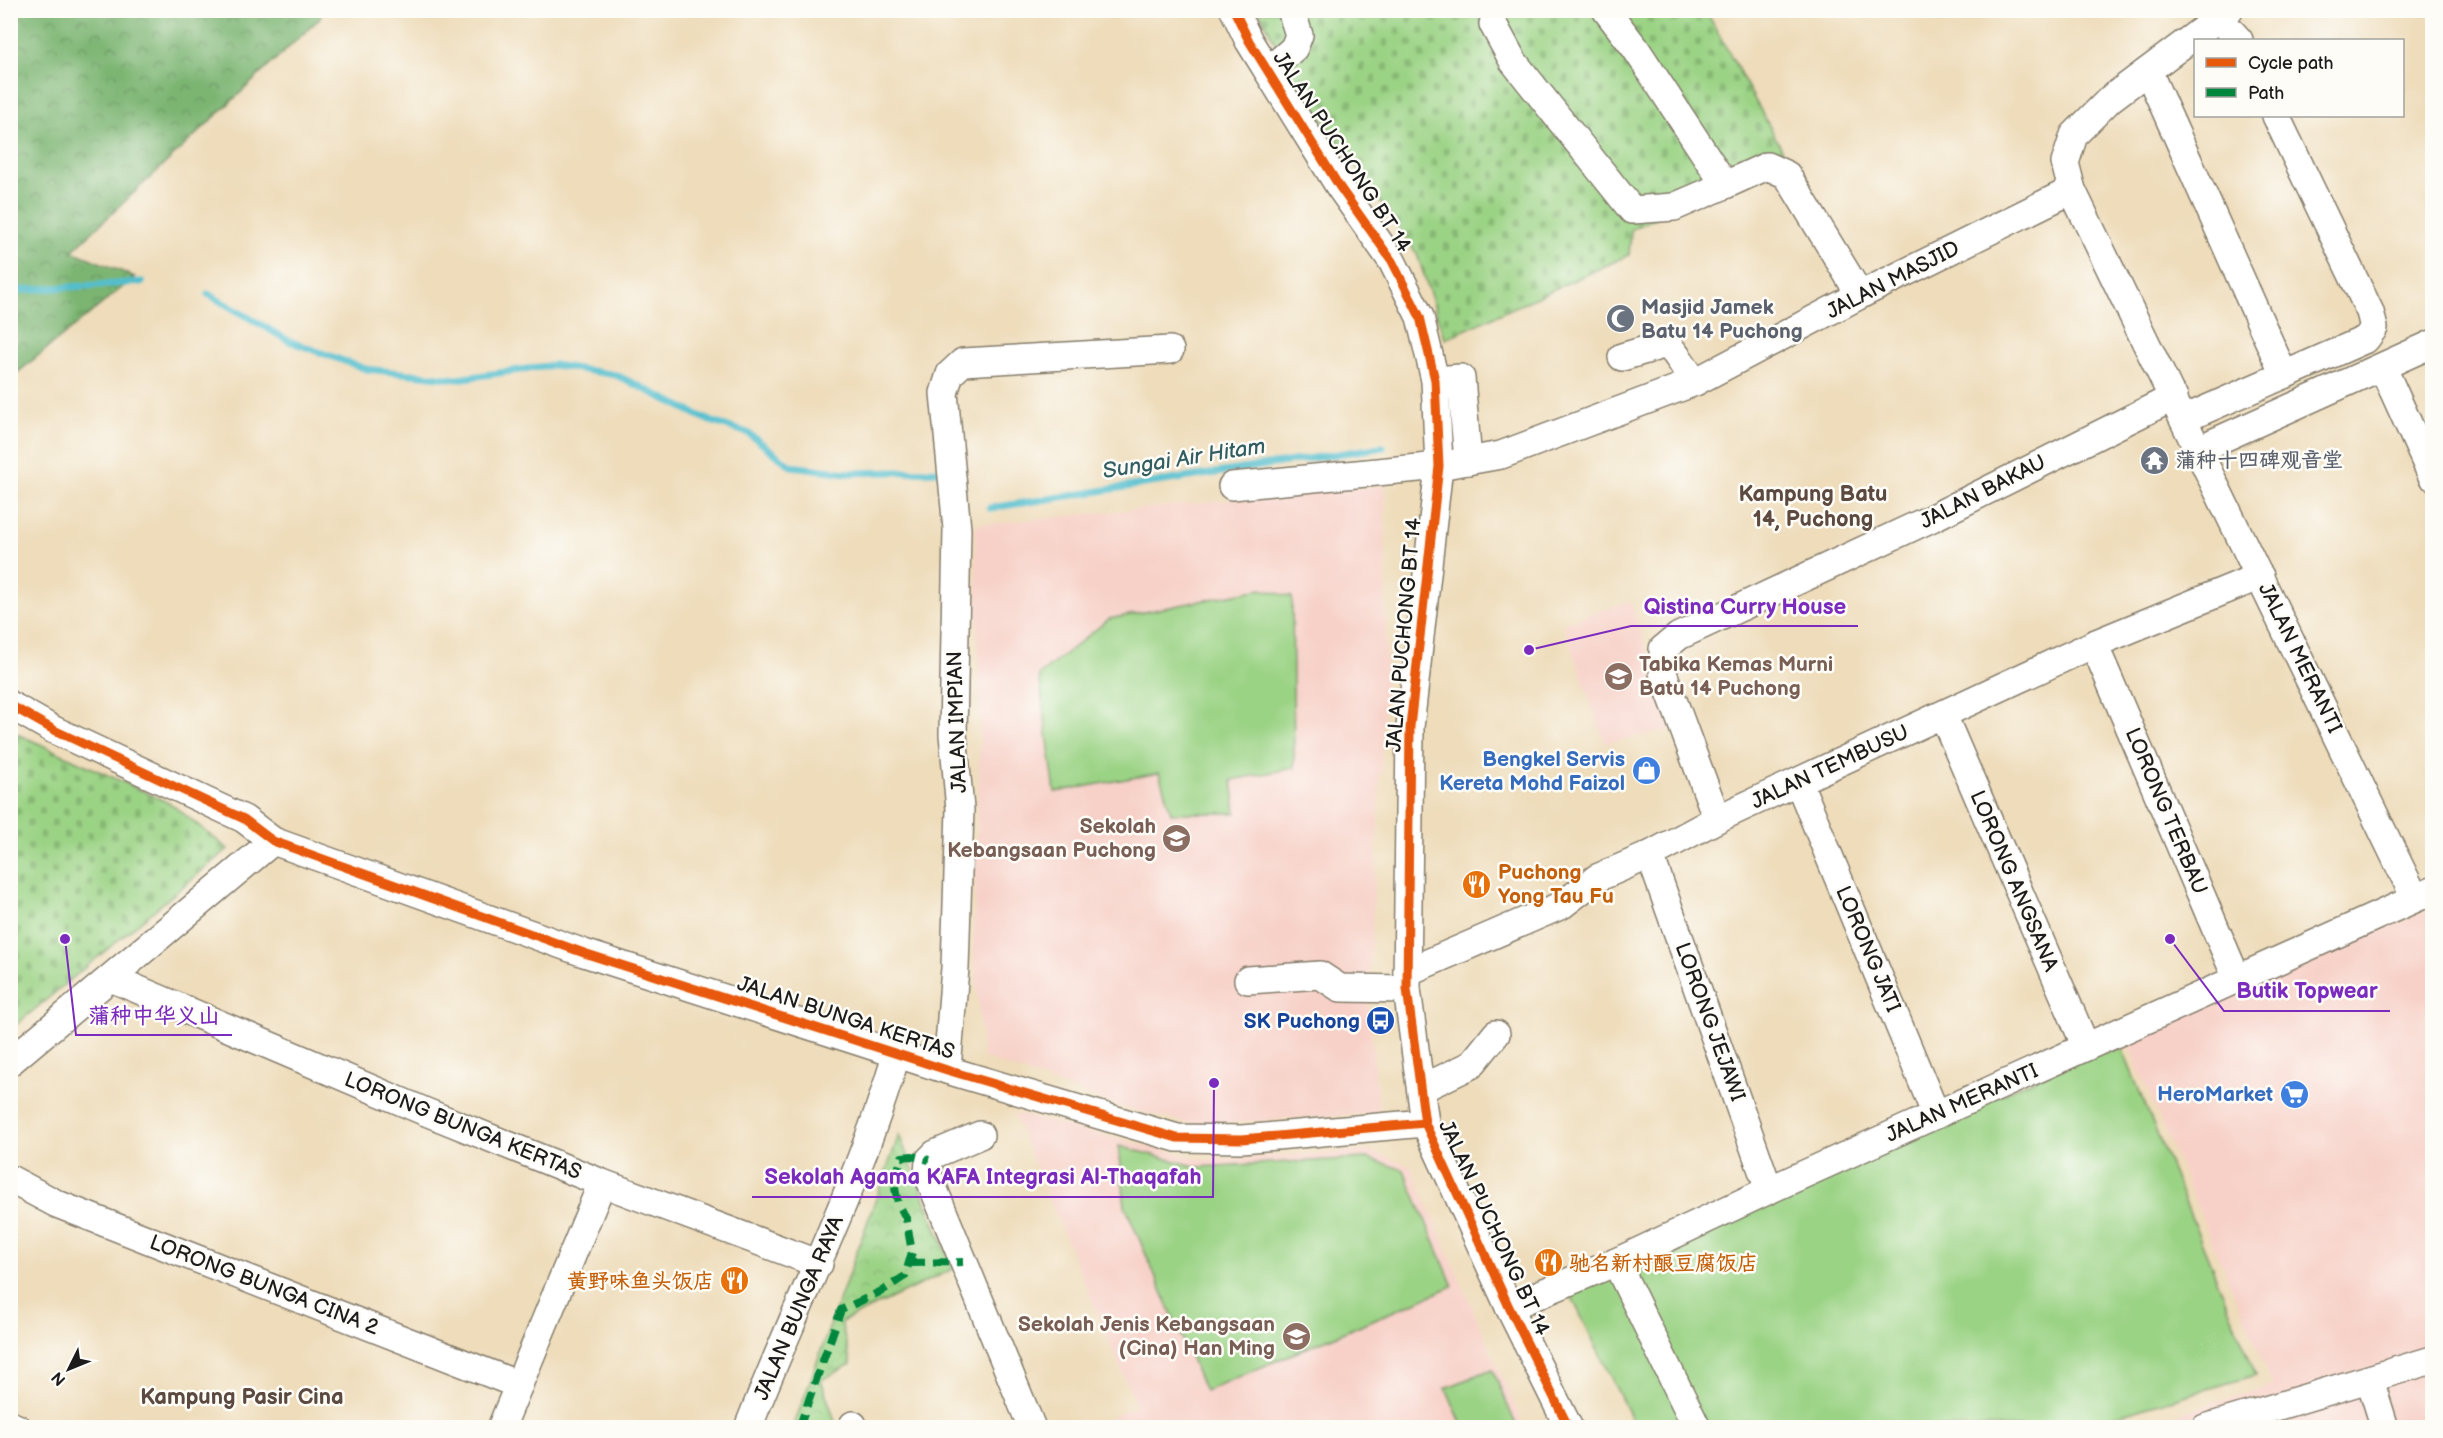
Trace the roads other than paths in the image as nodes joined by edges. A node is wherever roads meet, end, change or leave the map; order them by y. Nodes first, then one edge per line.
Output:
1 (1234, 10) edge
2 (1291, 10) edge
3 (1606, 10) edge
4 (2224, 14) edge
5 (1493, 24) dead end
6 (2238, 39) edge
7 (1268, 70) junction
8 (2148, 71) junction
9 (2276, 117) edge
10 (1725, 185) junction
11 (2072, 190) junction
12 (1860, 295) junction
13 (2433, 344) edge
14 (1170, 350) dead end
15 (1622, 357) dead end
16 (2383, 368) junction
17 (2284, 375) junction
18 (1435, 380) junction
19 (1695, 382) junction
20 (2179, 408) junction
21 (2199, 449) junction
22 (1468, 461) junction
23 (1438, 466) junction
24 (2433, 476) edge
25 (1232, 486) dead end
26 (2260, 576) junction
27 (2094, 644) junction
28 (10, 705) edge
29 (1943, 715) junction
30 (1799, 783) junction
31 (1716, 819) junction
32 (273, 841) junction
33 (1650, 855) junction
34 (2424, 895) edge
35 (111, 978) junction
36 (2237, 979) junction
37 (1248, 980) dead end
38 (1407, 981) junction
39 (1496, 1034) dead end
40 (2086, 1047) junction
41 (897, 1052) junction
42 (10, 1062) edge
43 (947, 1070) junction
44 (1421, 1089) junction
45 (1936, 1115) junction
46 (1425, 1123) junction
47 (980, 1135) dead end
48 (10, 1179) edge
49 (602, 1183) junction
50 (1769, 1190) junction
51 (1616, 1262) junction
52 (819, 1264) junction
53 (1509, 1307) junction
54 (2433, 1360) edge
55 (2370, 1380) junction
56 (519, 1385) junction
57 (10, 1425) edge
58 (17, 1428) edge
59 (501, 1428) edge
60 (748, 1428) edge
61 (1032, 1428) edge
62 (1569, 1428) edge
63 (1697, 1428) edge
64 (2205, 1428) edge
65 (2385, 1428) edge

1 - 7 street, JALAN PUCHONG BT 14
2 - 7 street
3 - 10 street
4 - 6 street
4 - 8 street
5 - 10 street
7 - 18 street, JALAN PUCHONG BT 14
8 - 11 street
8 - 17 street
9 - 17 street
10 - 12 street
11 - 12 street, JALAN MASJID
11 - 20 street, JALAN MERANTI
12 - 19 street, JALAN MASJID
13 - 16 street
14 - 43 street, JALAN IMPIAN
15 - 19 street
16 - 21 street
16 - 24 street
17 - 20 street
18 - 22 street
18 - 23 street, JALAN PUCHONG BT 14
19 - 22 street, JALAN MASJID
20 - 21 street, JALAN MERANTI
20 - 31 street, JALAN BAKAU
21 - 26 street, JALAN MERANTI
22 - 23 street, JALAN MASJID
23 - 25 street, JALAN MASJID
23 - 38 street, JALAN PUCHONG BT 14
26 - 27 street, JALAN TEMBUSU
26 - 34 street, JALAN MERANTI
27 - 29 street, JALAN TEMBUSU
27 - 36 street, LORONG TERBAU
28 - 32 street, JALAN BUNGA KERTAS
29 - 30 street, JALAN TEMBUSU
29 - 40 street, LORONG ANGSANA
30 - 31 street, JALAN TEMBUSU
30 - 45 street, LORONG JATI
31 - 33 street, JALAN TEMBUSU
32 - 35 street
32 - 41 street, JALAN BUNGA KERTAS
33 - 38 street, JALAN TEMBUSU
33 - 50 street, LORONG JEJAWI
34 - 36 street, JALAN MERANTI
35 - 42 street
35 - 49 street, LORONG BUNGA KERTAS
36 - 40 street, JALAN MERANTI
37 - 38 street
38 - 44 street, JALAN PUCHONG BT 14
39 - 44 street
40 - 45 street, JALAN MERANTI
41 - 43 street, JALAN BUNGA KERTAS
41 - 52 street, JALAN BUNGA RAYA
43 - 46 street, JALAN BUNGA KERTAS
44 - 46 street, JALAN PUCHONG BT 14
45 - 50 street, JALAN MERANTI
46 - 53 street, JALAN PUCHONG BT 14
47 - 61 street
48 - 56 street, LORONG BUNGA CINA 2
49 - 52 street, LORONG BUNGA KERTAS
49 - 56 street
50 - 51 street, JALAN MERANTI
51 - 53 street, JALAN MERANTI
51 - 63 street
52 - 60 street, JALAN BUNGA RAYA
53 - 62 street, JALAN PUCHONG BT 14
54 - 55 street
55 - 64 street
55 - 65 street
56 - 59 street
57 - 58 street

